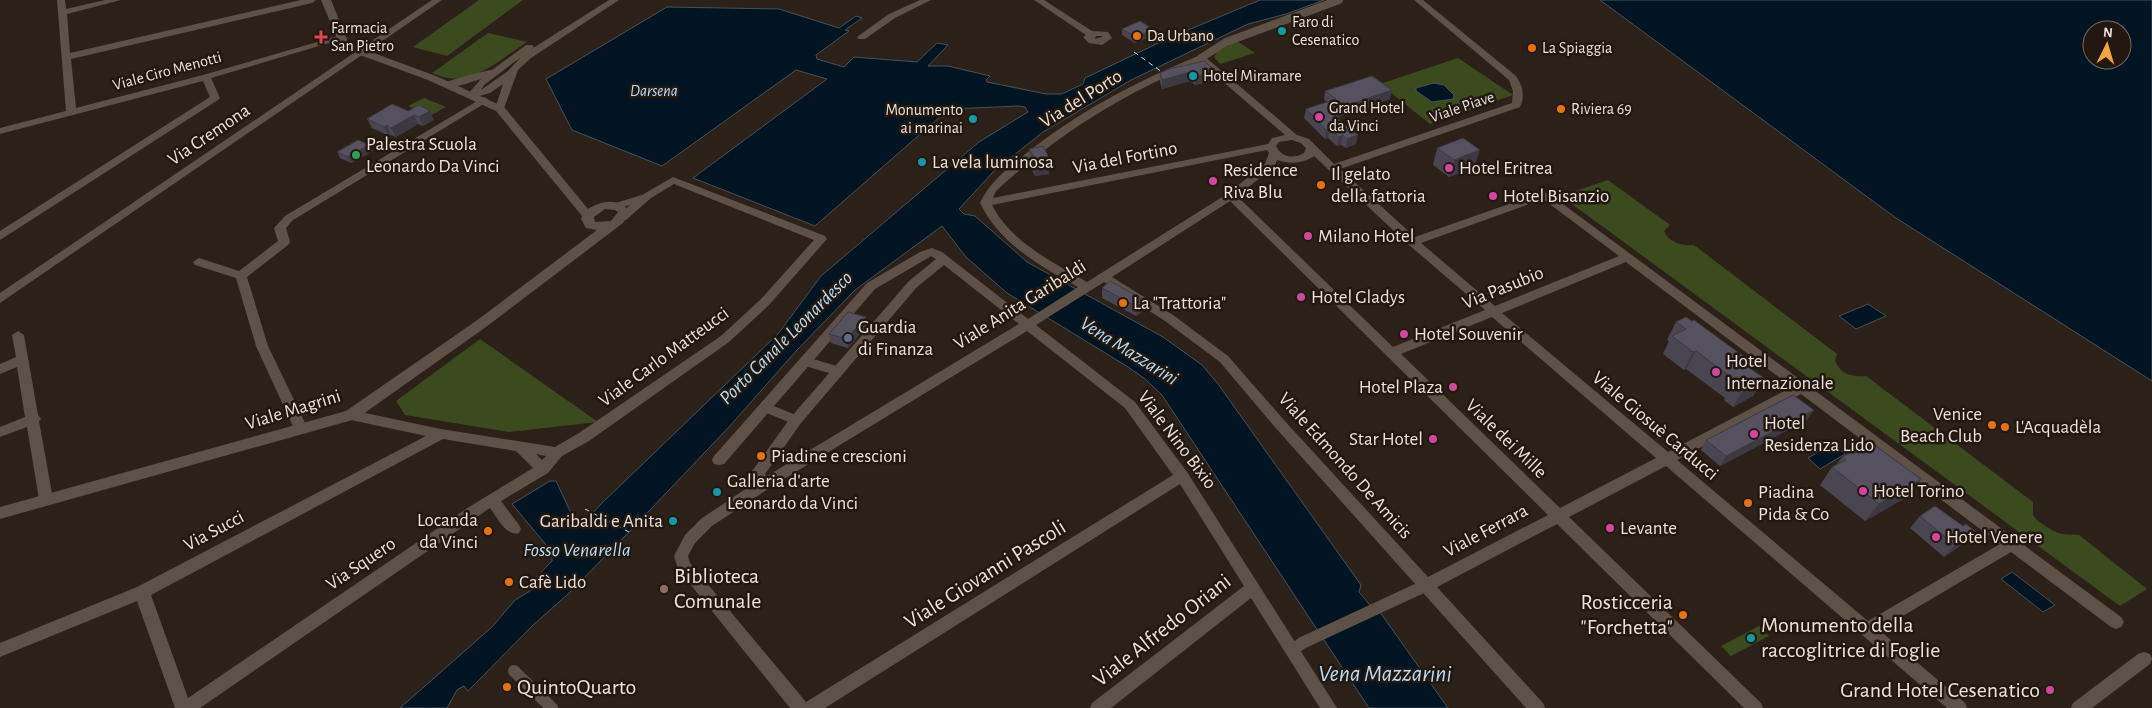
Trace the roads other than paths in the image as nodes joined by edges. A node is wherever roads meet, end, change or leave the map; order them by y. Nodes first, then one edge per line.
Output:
1 (61, 0) edge
2 (117, 0) edge
3 (312, 0) edge
4 (326, 0) edge
5 (438, 0) edge
6 (602, 0) edge
7 (615, 0) edge
8 (927, 0) edge
9 (1038, 0) edge
10 (1339, 0) edge
11 (1418, 0) edge
12 (63, 12) junction
13 (1091, 34) dead end
14 (555, 35) junction
15 (862, 37) dead end
16 (341, 38) junction
17 (360, 53) junction
18 (67, 57) junction
19 (1201, 58) junction
20 (502, 65) junction
21 (514, 70) junction
22 (206, 77) junction
23 (446, 84) junction
24 (472, 95) junction
25 (484, 100) junction
26 (500, 109) junction
27 (71, 112) junction
28 (0, 131) edge
29 (1293, 138) junction
30 (1311, 148) junction
31 (1273, 150) junction
32 (1295, 160) junction
33 (1331, 168) junction
34 (1260, 175) junction
35 (673, 180) joint
36 (647, 196) junction
37 (1231, 196) junction
38 (985, 203) junction
39 (616, 206) junction
40 (591, 216) junction
41 (617, 222) junction
42 (0, 236) edge
43 (1413, 242) junction
44 (583, 246) junction
45 (1628, 257) junction
46 (943, 260) junction
47 (199, 262) dead end
48 (241, 276) junction
49 (1103, 276) junction
50 (1087, 288) junction
51 (0, 299) edge
52 (1494, 312) junction
53 (1026, 324) junction
54 (18, 335) dead end
55 (1391, 353) junction
56 (23, 359) junction
57 (804, 360) junction
58 (0, 368) edge
59 (838, 371) junction
60 (1802, 388) junction
61 (764, 407) junction
62 (351, 415) junction
63 (34, 419) junction
64 (796, 420) junction
65 (301, 429) junction
66 (0, 432) edge
67 (441, 434) junction
68 (521, 448) junction
69 (557, 452) junction
70 (1665, 458) junction
71 (718, 460) dead end
72 (543, 469) junction
73 (1182, 476) junction
74 (766, 483) junction
75 (46, 498) junction
76 (493, 501) junction
77 (0, 513) edge
78 (1558, 515) junction
79 (514, 528) dead end
80 (2012, 544) junction
81 (1427, 584) junction
82 (1253, 588) junction
83 (142, 592) junction
84 (2116, 622) dead end
85 (1867, 629) junction
86 (1297, 647) junction
87 (0, 650) edge
88 (2144, 658) dead end
89 (514, 671) dead end
90 (183, 708) edge
91 (187, 708) edge
92 (552, 708) edge
93 (800, 708) edge
94 (811, 708) edge
95 (1098, 708) edge
96 (1328, 708) edge
97 (1536, 708) edge
98 (1755, 708) edge
99 (1959, 708) edge
100 (2079, 708) edge

1 - 12 street
2 - 12 street
3 - 18 street
4 - 16 street
5 - 17 street, Via Cremona
6 - 14 street
7 - 14 street
8 - 15 street
9 - 13 street
10 - 19 street, Via del Porto
11 - 33 street, Viale Piave
12 - 18 street
14 - 20 street
14 - 21 street
16 - 17 street
16 - 22 street, Viale Ciro Menotti
17 - 23 street
17 - 51 street, Via Cremona
18 - 27 street
19 - 29 street
19 - 38 street, Via del Porto
20 - 23 street
20 - 24 street
21 - 24 street
21 - 26 street
22 - 27 street, Viale Ciro Menotti
22 - 42 street
23 - 24 street
24 - 25 street
25 - 26 street
25 - 48 street
26 - 40 street
27 - 28 street, Viale Ciro Menotti
29 - 30 street, Viale Giosuè Carducci
29 - 31 street, Via del Fortino
30 - 32 street, Viale Anita Garibaldi
30 - 33 street, Viale Giosuè Carducci
31 - 32 street, Viale Giosuè Carducci
31 - 34 street, Viale Anita Garibaldi
31 - 38 street, Via del Fortino
32 - 33 street, Viale Giosuè Carducci
32 - 34 street, Viale Anita Garibaldi
33 - 43 street, Viale Giosuè Carducci
34 - 37 street, Viale Anita Garibaldi
35 - 36 street, Viale Magrini
35 - 69 street, Viale Carlo Matteucci
36 - 39 street, Viale Magrini
36 - 41 street, Viale Magrini
37 - 49 street, Viale Anita Garibaldi
37 - 55 street, Viale dei Mille
38 - 50 street
39 - 40 street
39 - 41 street
40 - 41 street
40 - 44 street
41 - 44 street, Viale Magrini
43 - 45 street
43 - 52 street, Viale Giosuè Carducci
44 - 62 street, Viale Magrini
45 - 52 street, Via Pasubio
45 - 60 street
46 - 53 street, Viale Nino Bixio
46 - 57 street, Viale Nino Bixio
46 - 59 street
47 - 48 street
48 - 65 street
49 - 50 street, Viale Anita Garibaldi
49 - 81 street, Viale Edmondo De Amicis
50 - 53 street, Viale Anita Garibaldi
52 - 55 street, Via Pasubio
52 - 70 street, Viale Giosuè Carducci
53 - 73 street, Viale Nino Bixio
53 - 74 street, Viale Anita Garibaldi
54 - 56 street
55 - 78 street, Viale dei Mille
56 - 58 street
56 - 63 street
57 - 59 street
57 - 61 street
59 - 64 street
60 - 70 street, Viale Ferrara
60 - 80 street
61 - 64 street
61 - 71 street
62 - 65 street, Viale Magrini
62 - 67 street
63 - 66 street
63 - 75 street
64 - 74 street
65 - 75 street, Viale Magrini
67 - 68 street
67 - 83 street, Via Succi
68 - 69 street
68 - 72 street
69 - 72 street, Via Squero
70 - 78 street, Viale Ferrara
70 - 85 street, Viale Giosuè Carducci
72 - 76 street, Via Squero
73 - 82 street, Viale Nino Bixio
73 - 94 street, Viale Giovanni Pascoli
74 - 93 street, Viale Anita Garibaldi
75 - 77 street, Viale Magrini
76 - 79 street
76 - 91 street, Via Squero
78 - 81 street, Viale Ferrara
78 - 98 street, Viale dei Mille
80 - 84 street
80 - 85 street
81 - 86 street, Viale Ferrara
81 - 97 street, Viale Edmondo De Amicis
82 - 86 street, Viale Nino Bixio
82 - 95 street, Viale Alfredo Oriani
83 - 87 street, Via Succi
83 - 90 street
85 - 99 street, Viale Giosuè Carducci
86 - 96 street, Viale Nino Bixio
88 - 100 street
89 - 92 street

